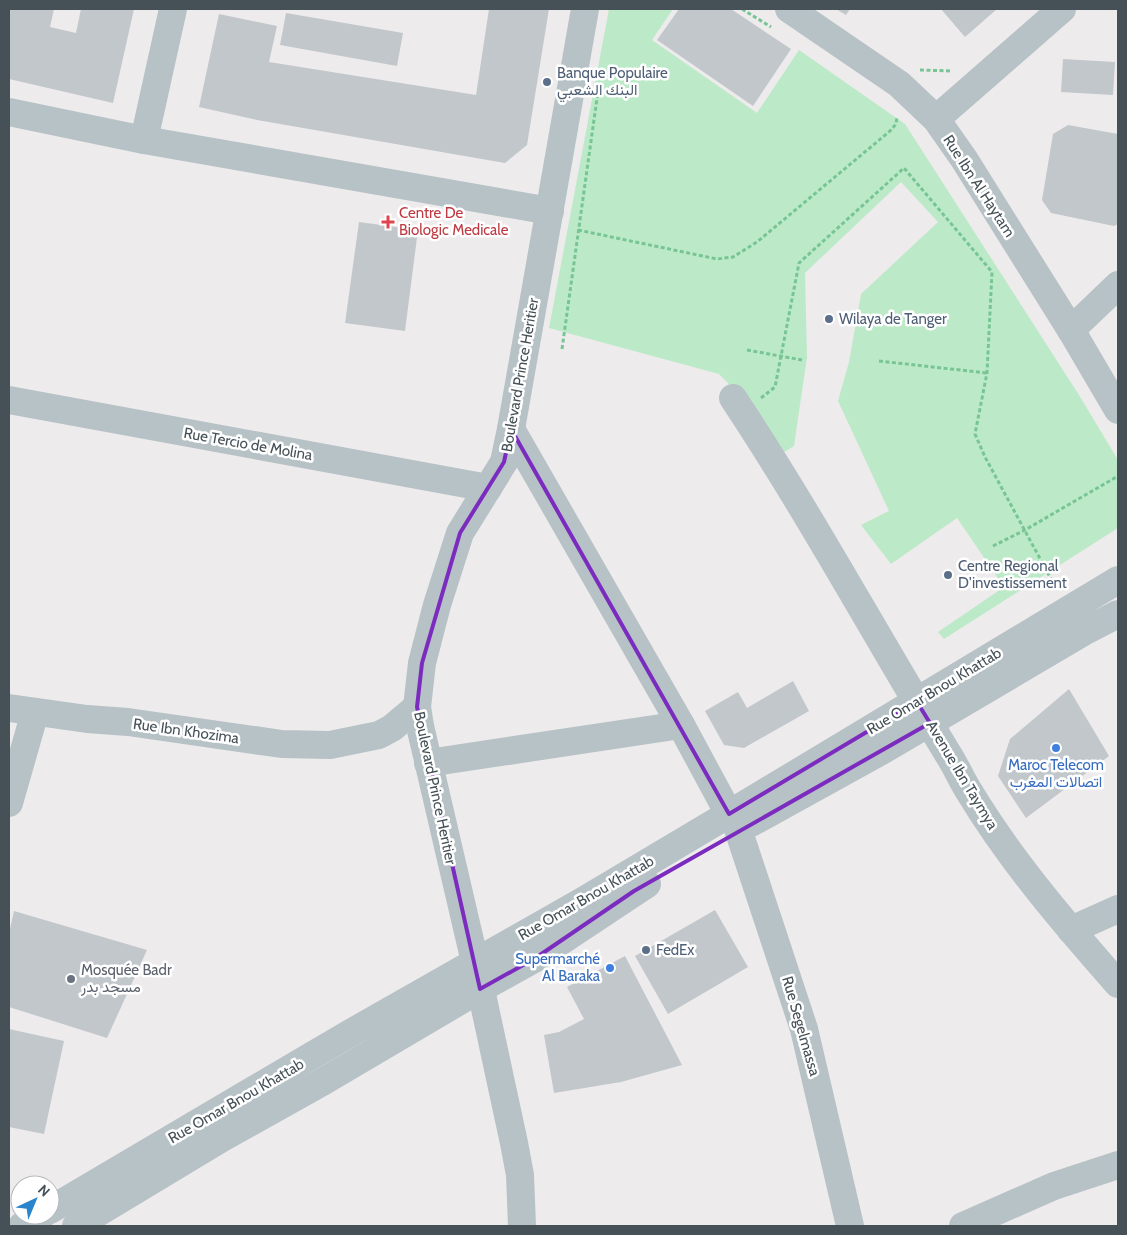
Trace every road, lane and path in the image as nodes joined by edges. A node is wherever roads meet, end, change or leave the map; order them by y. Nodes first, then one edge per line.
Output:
1 (173, 9) edge
2 (585, 9) edge
3 (742, 9) edge
4 (1062, 9) edge
5 (781, 19) edge
6 (919, 70) dead end
7 (958, 70) dead end
8 (599, 86) dead end
9 (894, 108) dead end
10 (9, 112) edge
11 (936, 119) junction
12 (144, 140) junction
13 (550, 211) junction
14 (578, 230) junction
15 (1118, 285) edge
16 (1071, 330) junction
17 (562, 349) dead end
18 (746, 350) dead end
19 (782, 356) junction
20 (802, 360) dead end
21 (879, 361) dead end
22 (986, 373) junction
23 (9, 400) edge
24 (738, 405) joint
25 (1118, 410) edge
26 (511, 429) junction
27 (1118, 476) edge
28 (488, 488) junction
29 (1025, 530) junction
30 (993, 546) dead end
31 (1118, 580) edge
32 (1068, 610) junction
33 (1118, 614) edge
34 (417, 707) junction
35 (9, 708) edge
36 (35, 712) junction
37 (924, 712) junction
38 (680, 725) junction
39 (428, 763) junction
40 (9, 803) edge
41 (734, 822) junction
42 (1118, 909) edge
43 (1071, 930) junction
44 (475, 962) junction
45 (1118, 984) edge
46 (480, 989) junction
47 (1118, 1165) edge
48 (60, 1204) edge
49 (9, 1216) edge
50 (20, 1226) edge
51 (76, 1226) edge
52 (522, 1226) edge
53 (850, 1226) edge
54 (963, 1226) edge

1 - 12 street
2 - 13 street, Boulevard Prince Heritier
3 - 5 path
4 - 11 street
5 - 11 street, Rue Ibn Al Haytam
6 - 7 path
8 - 14 path
9 - 14 path
10 - 12 street
11 - 16 street, Rue Ibn Al Haytam
12 - 13 street
13 - 26 street, Boulevard Prince Heritier
14 - 17 path
15 - 16 street
16 - 25 street, Rue Ibn Al Haytam
18 - 19 path
19 - 20 path
19 - 22 path
19 - 24 path
21 - 22 path
22 - 29 path
23 - 28 street, Rue Tercio de Molina
24 - 37 street, Avenue Ibn Taymya
26 - 28 street, Boulevard Prince Heritier
26 - 38 street, Rue Segelmassa
27 - 29 path
28 - 34 street, Boulevard Prince Heritier
29 - 30 path
29 - 32 path
31 - 32 street, Rue Omar Bnou Khattab
32 - 37 street, Rue Omar Bnou Khattab
33 - 37 street, Rue Omar Bnou Khattab
34 - 36 street, Rue Ibn Khozima
34 - 39 street, Boulevard Prince Heritier
35 - 36 street, Rue Ibn Khozima
36 - 40 street
37 - 41 street, Rue Omar Bnou Khattab
37 - 43 street, Avenue Ibn Taymya
38 - 39 street
38 - 41 street, Rue Segelmassa
39 - 44 street, Boulevard Prince Heritier
41 - 44 street, Rue Omar Bnou Khattab
41 - 46 street, Rue Omar Bnou Khattab
41 - 53 street, Rue Segelmassa
42 - 43 street
43 - 45 street, Avenue Ibn Taymya
44 - 46 street, Boulevard Prince Heritier
44 - 48 street, Rue Omar Bnou Khattab
46 - 51 street, Rue Omar Bnou Khattab
46 - 52 street, Boulevard Prince Heritier
47 - 54 street
49 - 50 street

